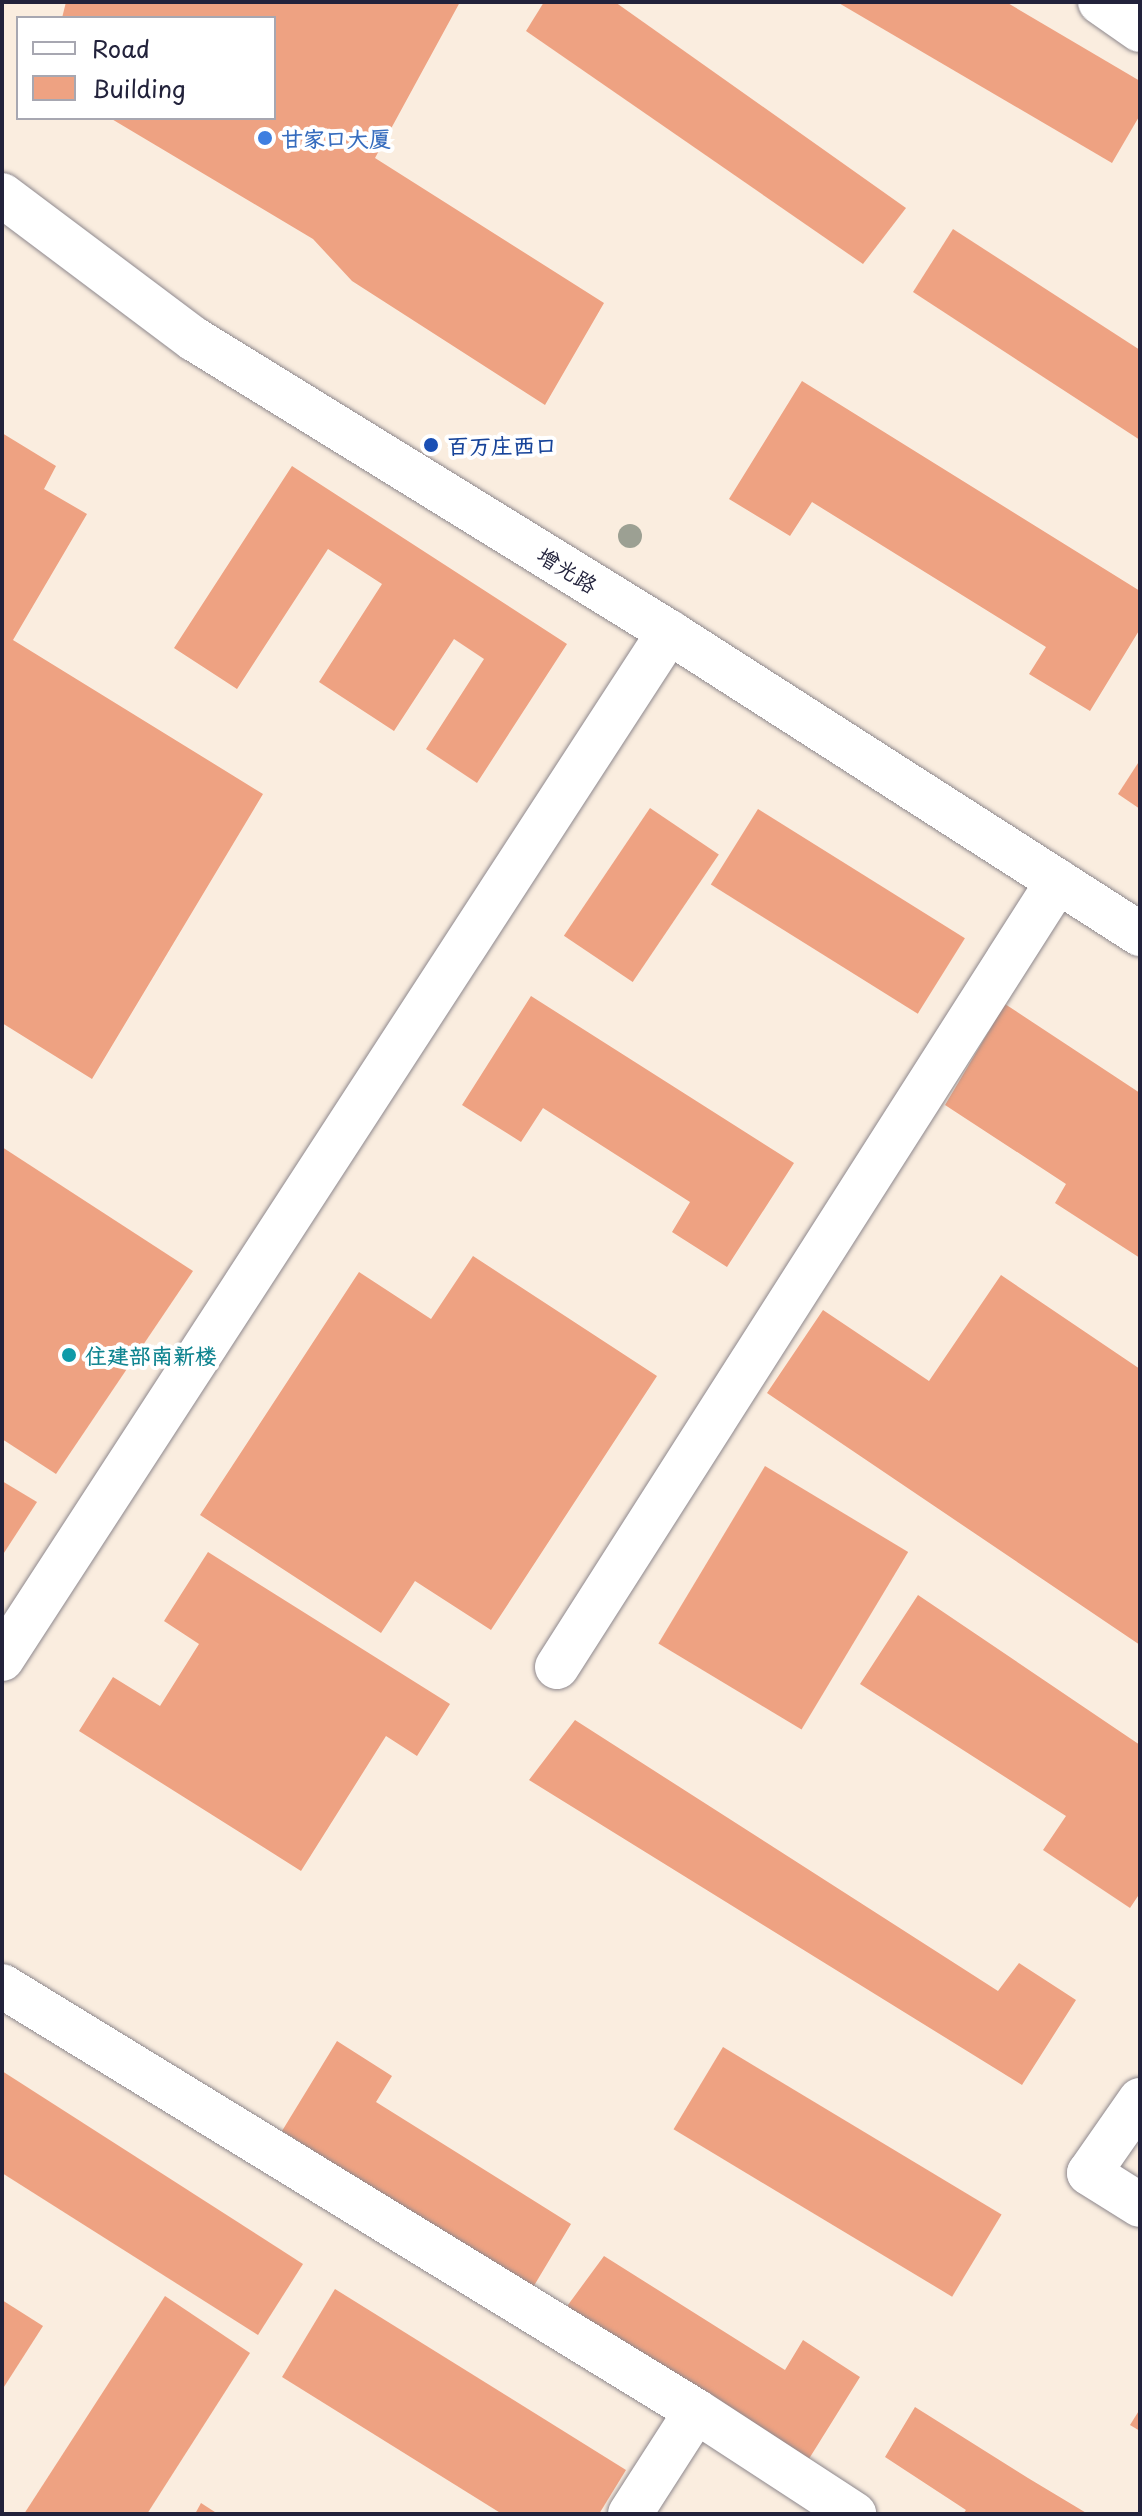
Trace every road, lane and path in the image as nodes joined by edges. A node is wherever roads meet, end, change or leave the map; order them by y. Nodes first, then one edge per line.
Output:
1 (1100, 2) edge
2 (1140, 30) edge
3 (2, 195) edge
4 (669, 632) junction
5 (1058, 881) junction
6 (1140, 934) edge
7 (2, 1659) edge
8 (557, 1667) dead end
9 (2, 1986) edge
10 (1140, 2100) edge
11 (1140, 2205) edge
12 (696, 2411) junction
13 (630, 2514) edge
14 (854, 2514) edge

1 - 2 street
3 - 4 street, 增光路
4 - 5 street, 增光路
4 - 7 street
5 - 6 street, 增光路
5 - 8 street
9 - 12 street
10 - 11 street
12 - 13 street
12 - 14 street

